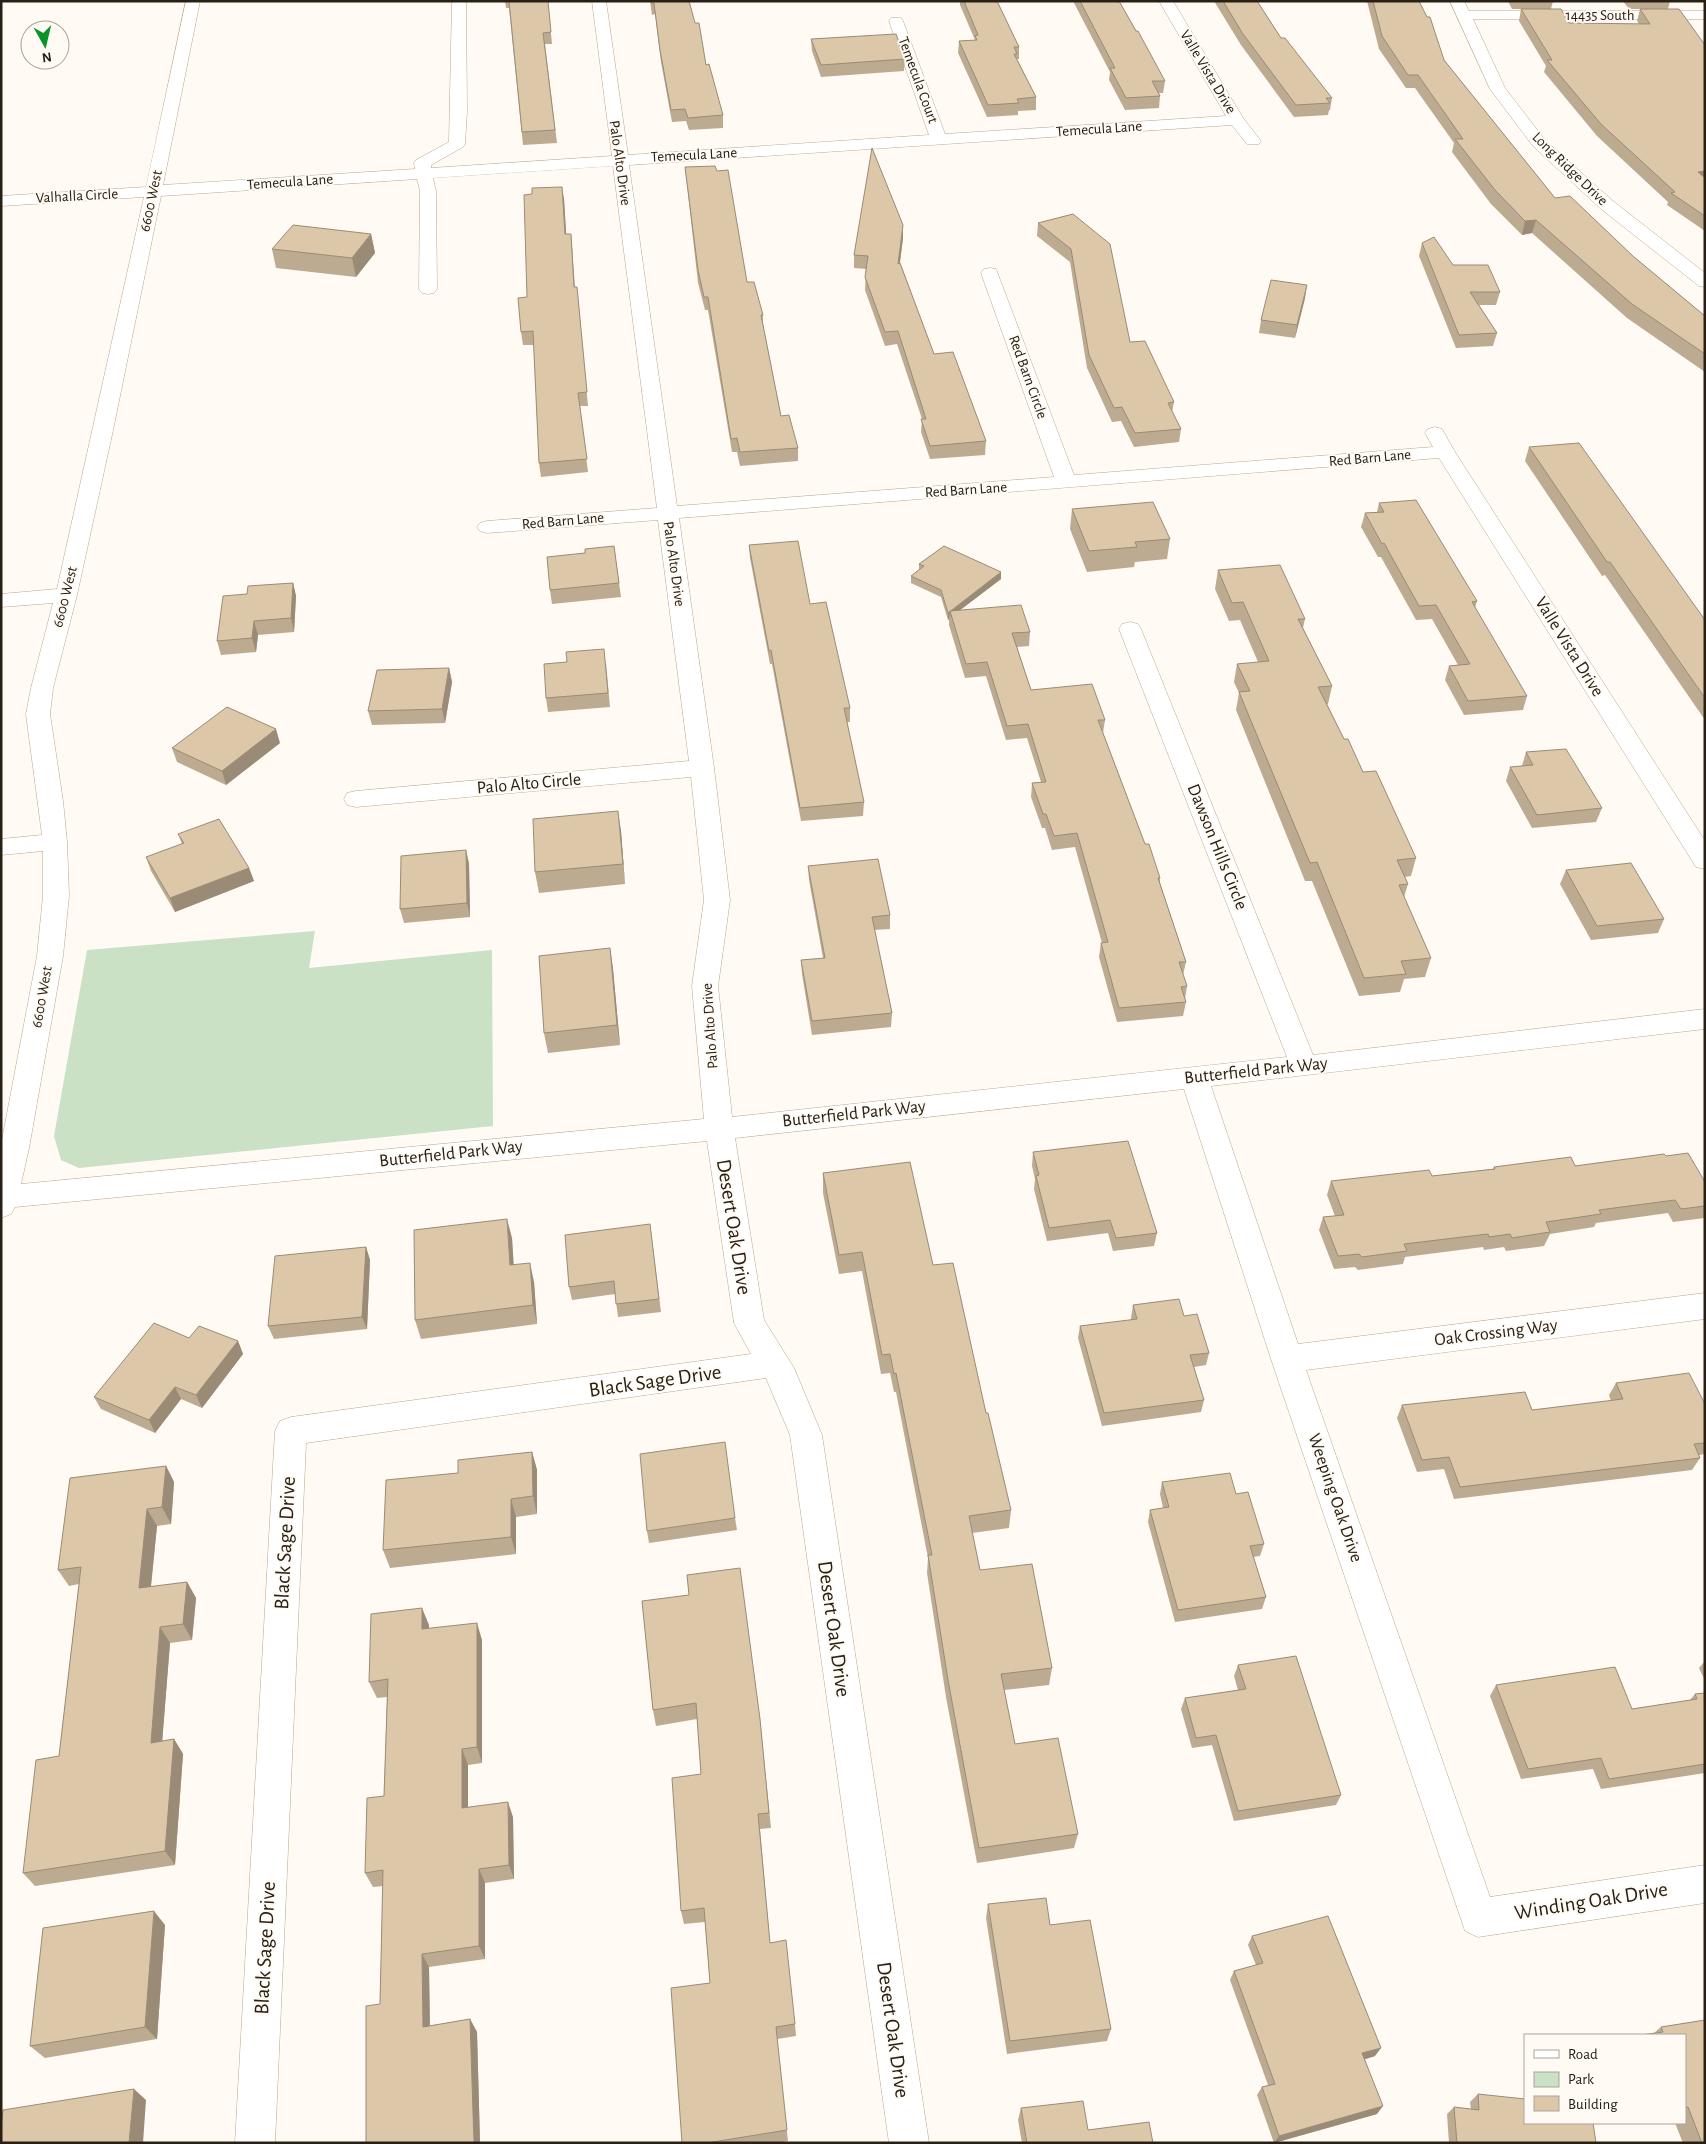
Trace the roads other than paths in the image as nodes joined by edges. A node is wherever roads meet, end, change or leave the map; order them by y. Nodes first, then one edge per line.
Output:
1 (193, 1) edge
2 (459, 1) edge
3 (599, 1) edge
4 (1166, 1) edge
5 (1702, 1) edge
6 (1705, 5) edge
7 (1461, 8) edge
8 (1705, 15) edge
9 (896, 21) dead end
10 (1236, 120) junction
11 (939, 140) junction
12 (1253, 141) dead end
13 (620, 160) junction
14 (424, 173) junction
15 (153, 192) junction
16 (1, 201) edge
17 (990, 273) dead end
18 (1705, 282) edge
19 (428, 289) dead end
20 (1435, 432) dead end
21 (1446, 452) junction
22 (1066, 482) junction
23 (667, 513) junction
24 (487, 527) dead end
25 (66, 595) junction
26 (1, 601) edge
27 (1130, 629) dead end
28 (702, 768) junction
29 (356, 799) dead end
30 (55, 842) junction
31 (1, 847) edge
32 (1705, 861) edge
33 (1705, 1019) edge
34 (1304, 1066) junction
35 (1194, 1078) junction
36 (719, 1128) junction
37 (2, 1200) edge
38 (1705, 1306) edge
39 (1287, 1359) junction
40 (775, 1364) junction
41 (1705, 1884) edge
42 (1478, 1918) joint
43 (255, 2143) edge
44 (909, 2143) edge

1 - 15 street, 6600 West
2 - 14 street
3 - 13 street, Palo Alto Drive
4 - 10 street, Valle Vista Drive
5 - 6 street
7 - 8 street, 14435 South
7 - 18 street, Long Ridge Drive
9 - 11 street, Temecula Court
10 - 11 street, Temecula Lane
10 - 12 street, Valle Vista Drive
11 - 13 street, Temecula Lane
13 - 14 street, Temecula Lane
13 - 23 street, Palo Alto Drive
14 - 15 street, Temecula Lane
14 - 19 street
15 - 16 street, Valhalla Circle
15 - 25 street, 6600 West
17 - 22 street, Red Barn Circle
20 - 21 street, Valle Vista Drive
21 - 22 street, Red Barn Lane
21 - 32 street, Valle Vista Drive
22 - 23 street, Red Barn Lane
23 - 24 street, Red Barn Lane
23 - 28 street, Palo Alto Drive
25 - 26 street
25 - 30 street, 6600 West
27 - 34 street, Dawson Hills Circle
28 - 29 street, Palo Alto Circle
28 - 36 street, Palo Alto Drive
30 - 31 street
30 - 37 street, 6600 West
33 - 34 street, Butterfield Park Way
34 - 35 street, Butterfield Park Way
35 - 36 street, Butterfield Park Way
35 - 39 street, Weeping Oak Drive
36 - 37 street, Butterfield Park Way
36 - 40 street, Desert Oak Drive
38 - 39 street, Oak Crossing Way
39 - 42 street, Weeping Oak Drive
40 - 43 street, Black Sage Drive
40 - 44 street, Desert Oak Drive
41 - 42 street, Winding Oak Drive

